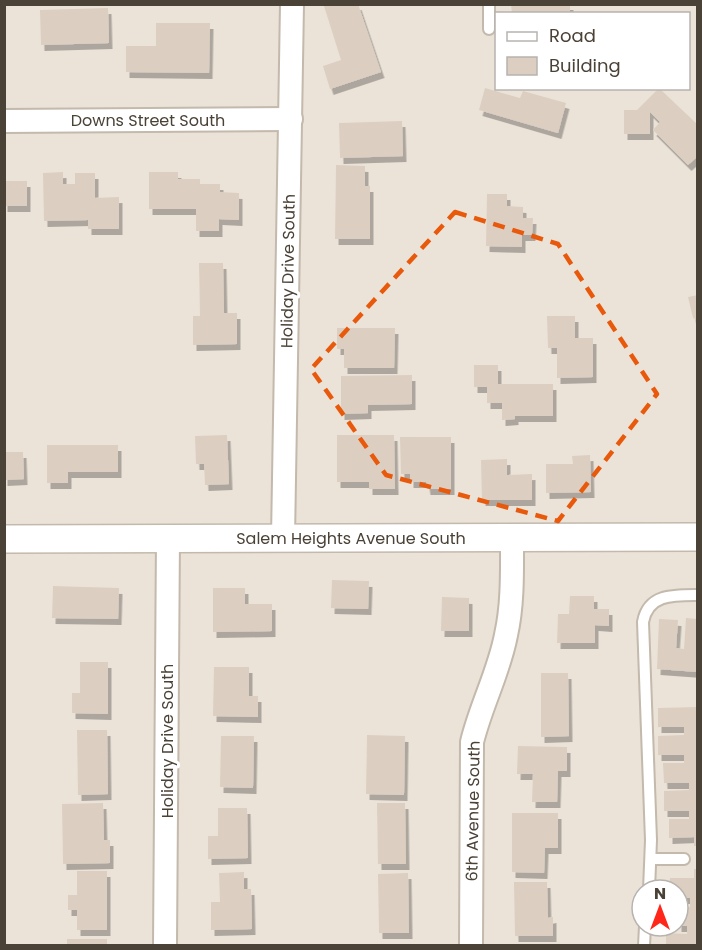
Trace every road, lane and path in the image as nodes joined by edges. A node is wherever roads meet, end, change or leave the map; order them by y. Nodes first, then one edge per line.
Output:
1 (292, 4) edge
2 (489, 4) edge
3 (489, 29) dead end
4 (291, 119) junction
5 (4, 120) edge
6 (168, 537) junction
7 (698, 537) edge
8 (283, 538) junction
9 (512, 538) junction
10 (4, 539) edge
11 (698, 595) edge
12 (684, 858) dead end
13 (651, 859) junction
14 (650, 878) edge
15 (165, 945) edge
16 (471, 945) edge

1 - 4 street, Holiday Drive South
2 - 3 lane
4 - 5 street, Downs Street South
4 - 8 street, Holiday Drive South
6 - 8 street, Salem Heights Avenue South
6 - 10 street, Salem Heights Avenue South
6 - 15 street, Holiday Drive South
7 - 9 street, Salem Heights Avenue South
8 - 9 street, Salem Heights Avenue South
9 - 16 street, 6th Avenue South
11 - 13 lane
12 - 13 lane
13 - 14 lane

